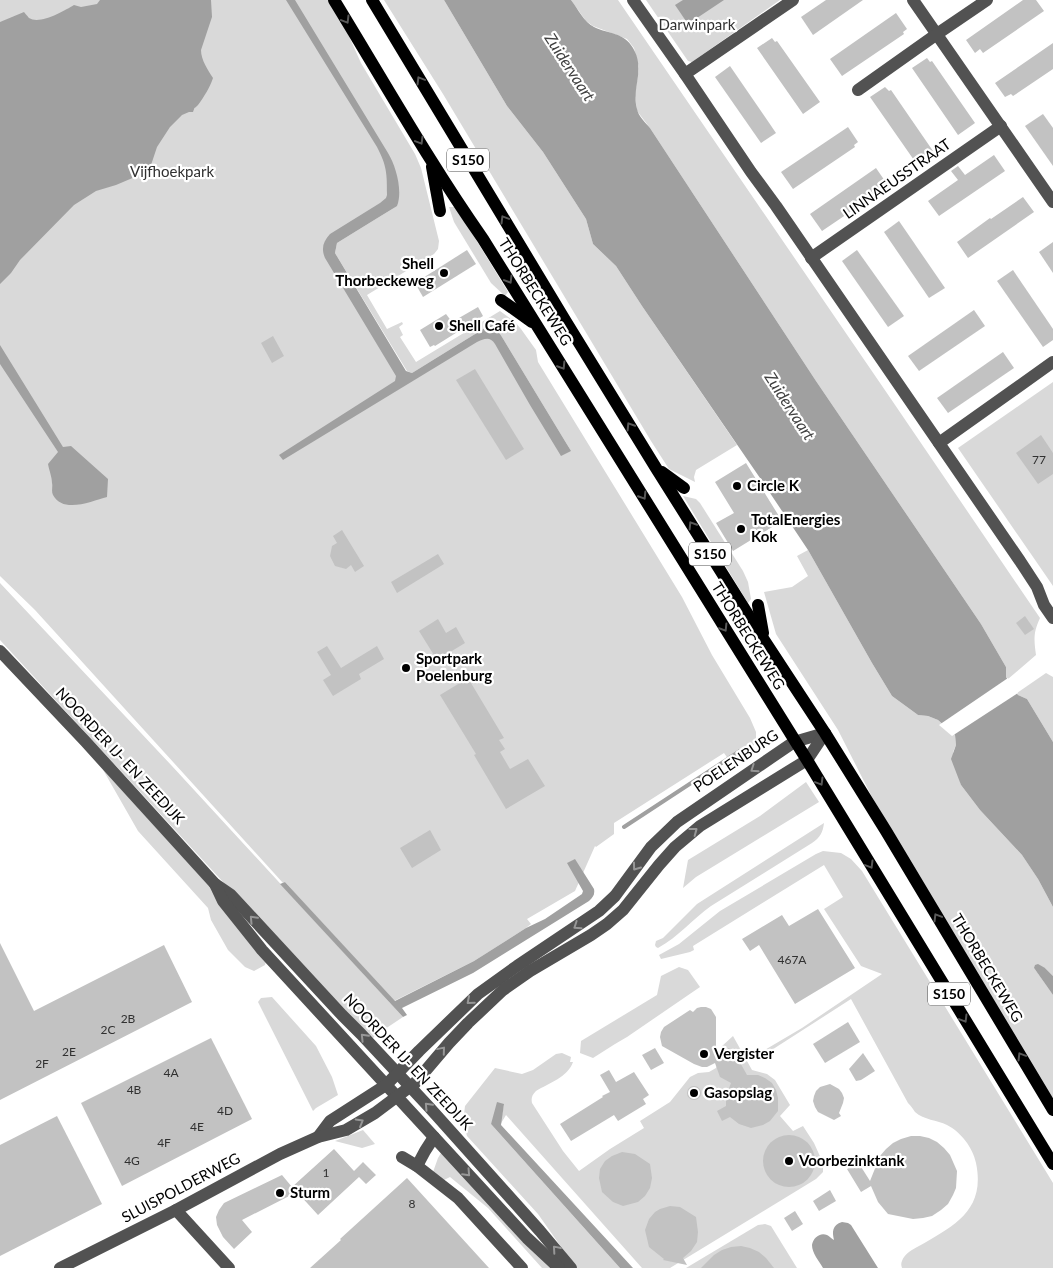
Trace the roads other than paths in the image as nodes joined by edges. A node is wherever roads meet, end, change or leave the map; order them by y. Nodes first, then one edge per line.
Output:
1 (334, 0) edge
2 (372, 0) edge
3 (634, 0) edge
4 (793, 0) edge
5 (913, 0) edge
6 (987, 0) edge
7 (937, 34) junction
8 (685, 74) junction
9 (858, 90) dead end
10 (1001, 126) junction
11 (431, 159) junction
12 (1053, 202) edge
13 (440, 211) dead end
14 (811, 258) junction
15 (501, 300) dead end
16 (536, 324) junction
17 (1053, 362) edge
18 (940, 443) junction
19 (656, 468) junction
20 (684, 488) dead end
21 (1037, 587) junction
22 (1053, 601) edge
23 (758, 605) dead end
24 (1053, 618) edge
25 (764, 640) junction
26 (0, 651) edge
27 (825, 733) junction
28 (794, 742) junction
29 (807, 760) junction
30 (216, 884) junction
31 (398, 1073) junction
32 (386, 1085) junction
33 (410, 1086) junction
34 (398, 1097) junction
35 (1053, 1110) edge
36 (318, 1137) junction
37 (434, 1137) junction
38 (402, 1157) dead end
39 (1053, 1164) edge
40 (417, 1166) junction
41 (176, 1210) junction
42 (60, 1268) edge
43 (229, 1268) edge
44 (522, 1268) edge
45 (559, 1268) edge
46 (571, 1268) edge

1 -> 11 main road, THORBECKEWEG / S150
19 -> 2 main road, THORBECKEWEG / S150
3 - 8 street
4 - 8 street
5 - 7 street
6 - 7 street
7 - 9 street
7 - 10 street
8 - 14 street
10 - 12 street
10 - 14 street, LINNAEUSSTRAAT
11 - 13 main road
11 -> 16 main road, THORBECKEWEG / S150
14 - 18 street
15 - 16 main road
16 -> 28 main road, THORBECKEWEG / S150
17 - 18 street
18 - 21 street
19 - 20 main road
25 -> 19 main road, THORBECKEWEG / S150
21 - 22 street
21 - 24 street
23 - 25 main road
25 - 27 main road, THORBECKEWEG / S150
26 - 30 street, NOORDER IJ- EN ZEEDIJK
27 - 28 street, POELENBURG
27 - 29 street
35 -> 27 main road, THORBECKEWEG / S150
28 - 29 main road, THORBECKEWEG / S150
28 -> 31 street, POELENBURG
33 -> 29 street
29 -> 39 main road, THORBECKEWEG / S150
31 -> 30 street, NOORDER IJ- EN ZEEDIJK
30 - 32 street, NOORDER IJ- EN ZEEDIJK
31 - 32 street, POELENBURG
31 - 33 street, NOORDER IJ- EN ZEEDIJK
32 - 34 street, NOORDER IJ- EN ZEEDIJK
32 - 36 street, SLUISPOLDERWEG
33 - 34 street, SLUISPOLDERWEG
46 -> 33 street, NOORDER IJ- EN ZEEDIJK
36 -> 34 street, SLUISPOLDERWEG
34 - 37 street, NOORDER IJ- EN ZEEDIJK
36 - 41 street, SLUISPOLDERWEG
37 - 40 street
37 -> 45 street, NOORDER IJ- EN ZEEDIJK
38 - 40 street
40 - 44 street
41 - 42 street, SLUISPOLDERWEG
41 - 43 street

